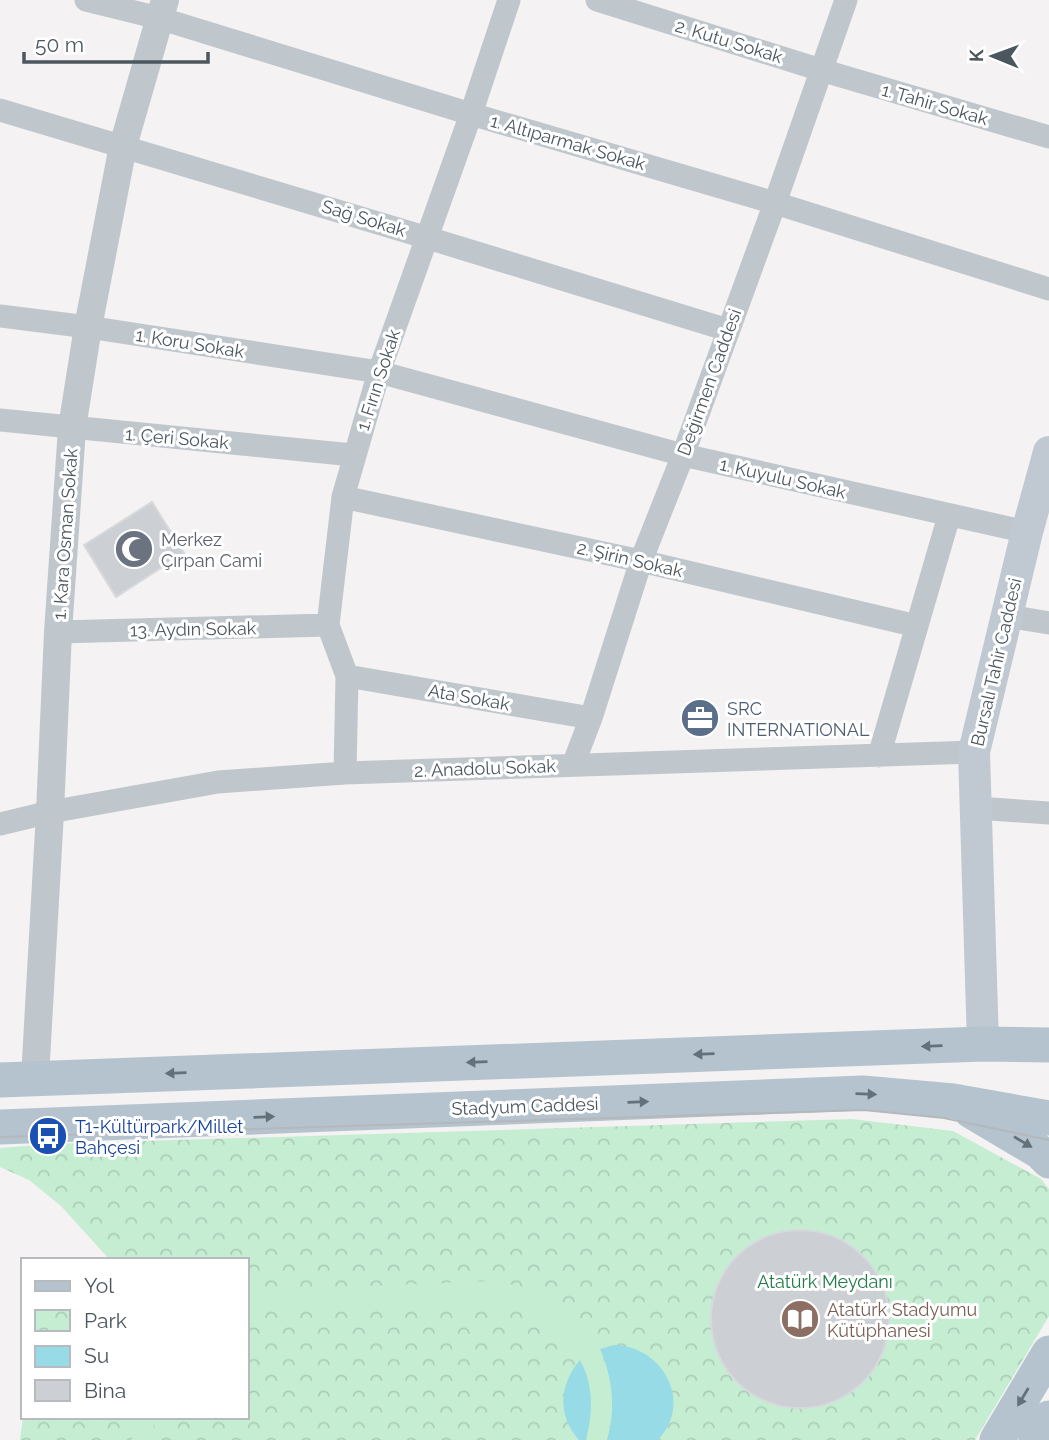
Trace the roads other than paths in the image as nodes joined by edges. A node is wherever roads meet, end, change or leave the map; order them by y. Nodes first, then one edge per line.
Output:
1 (86, 0) edge
2 (509, 0) edge
3 (597, 0) edge
4 (846, 0) edge
5 (162, 9) edge
6 (821, 70) junction
7 (0, 110) edge
8 (471, 114) junction
9 (1049, 137) edge
10 (123, 146) junction
11 (775, 203) junction
12 (428, 237) junction
13 (1049, 289) edge
14 (0, 316) edge
15 (88, 327) junction
16 (728, 330) junction
17 (379, 372) junction
18 (0, 420) edge
19 (72, 428) junction
20 (1049, 452) edge
21 (354, 455) junction
22 (683, 455) junction
23 (342, 497) junction
24 (948, 516) junction
25 (1027, 532) junction
26 (641, 561) junction
27 (1007, 616) junction
28 (1049, 623) edge
29 (328, 625) junction
30 (917, 626) junction
31 (58, 632) junction
32 (347, 676) junction
33 (591, 718) junction
34 (974, 752) junction
35 (879, 756) junction
36 (573, 765) junction
37 (345, 773) junction
38 (976, 808) junction
39 (50, 812) junction
40 (1049, 813) edge
41 (0, 824) edge
42 (983, 1044) junction
43 (1049, 1045) edge
44 (35, 1078) junction
45 (0, 1080) edge
46 (953, 1101) junction
47 (1008, 1110) junction
48 (1049, 1110) edge
49 (1049, 1118) edge
50 (0, 1127) edge
51 (1049, 1161) edge
52 (1049, 1353) edge
53 (1049, 1418) edge
54 (997, 1440) edge
55 (1036, 1440) edge

1 - 5 street, 1. Altıparmak Sokak
2 - 8 street, 1. Fırın Sokak
3 - 6 street, 2. Kutu Sokak
4 - 6 street, Değirmen Caddesi
5 - 8 street, 1. Altıparmak Sokak
5 - 10 street, 1. Kara Osman Sokak
6 - 9 street, 1. Tahir Sokak
6 - 11 street, Değirmen Caddesi
7 - 10 street, Sağ Sokak
8 - 11 street, 1. Altıparmak Sokak
8 - 12 street, 1. Fırın Sokak
10 - 12 street, Sağ Sokak
10 - 15 street, 1. Kara Osman Sokak
11 - 13 street, 1. Altıparmak Sokak
11 - 16 street, Değirmen Caddesi
12 - 16 street, Sağ Sokak
12 - 17 street, 1. Fırın Sokak
14 - 15 street, 1. Koru Sokak
15 - 17 street, 1. Koru Sokak
15 - 19 street, 1. Kara Osman Sokak
16 - 22 street, Değirmen Caddesi
17 - 21 street, 1. Fırın Sokak
17 - 22 street, 1. Kuyulu Sokak
18 - 19 street, 1. Çeri Sokak
19 - 21 street, 1. Çeri Sokak
19 - 31 street, 1. Kara Osman Sokak
20 - 25 main road, Bursalı Tahir Caddesi
21 - 23 street, 1. Fırın Sokak
22 - 24 street, 1. Kuyulu Sokak
22 - 26 street, Değirmen Caddesi
23 - 26 street, 2. Şirin Sokak
23 - 29 street, 1. Fırın Sokak
24 - 25 street, 1. Kuyulu Sokak
24 - 30 street
25 - 27 main road, Bursalı Tahir Caddesi
26 - 30 street, 2. Şirin Sokak
26 - 33 street, Değirmen Caddesi
27 - 28 street
27 - 34 main road, Bursalı Tahir Caddesi
29 - 31 street, 13. Aydın Sokak
29 - 32 street, 1. Fırın Sokak
30 - 35 street
31 - 39 street, 1. Kara Osman Sokak
32 - 33 street, Ata Sokak
32 - 37 street, 1. Fırın Sokak
33 - 36 street, Değirmen Caddesi
34 - 35 street, 2. Anadolu Sokak
34 - 38 main road, Bursalı Tahir Caddesi
35 - 36 street, 2. Anadolu Sokak
36 - 37 street, 2. Anadolu Sokak
37 - 39 street, 2. Anadolu Sokak
38 - 40 street
38 - 42 main road, Bursalı Tahir Caddesi
39 - 41 street, 2. Anadolu Sokak
39 - 44 street, 1. Kara Osman Sokak
42 - 43 main road
42 -> 44 main road
44 - 45 main road
46 - 47 main road, Stadyum Caddesi
50 -> 46 main road, Stadyum Caddesi
46 -> 51 main road
47 - 48 main road
47 - 49 main road, Stadyum Caddesi
52 -> 54 main road
53 - 55 main road

